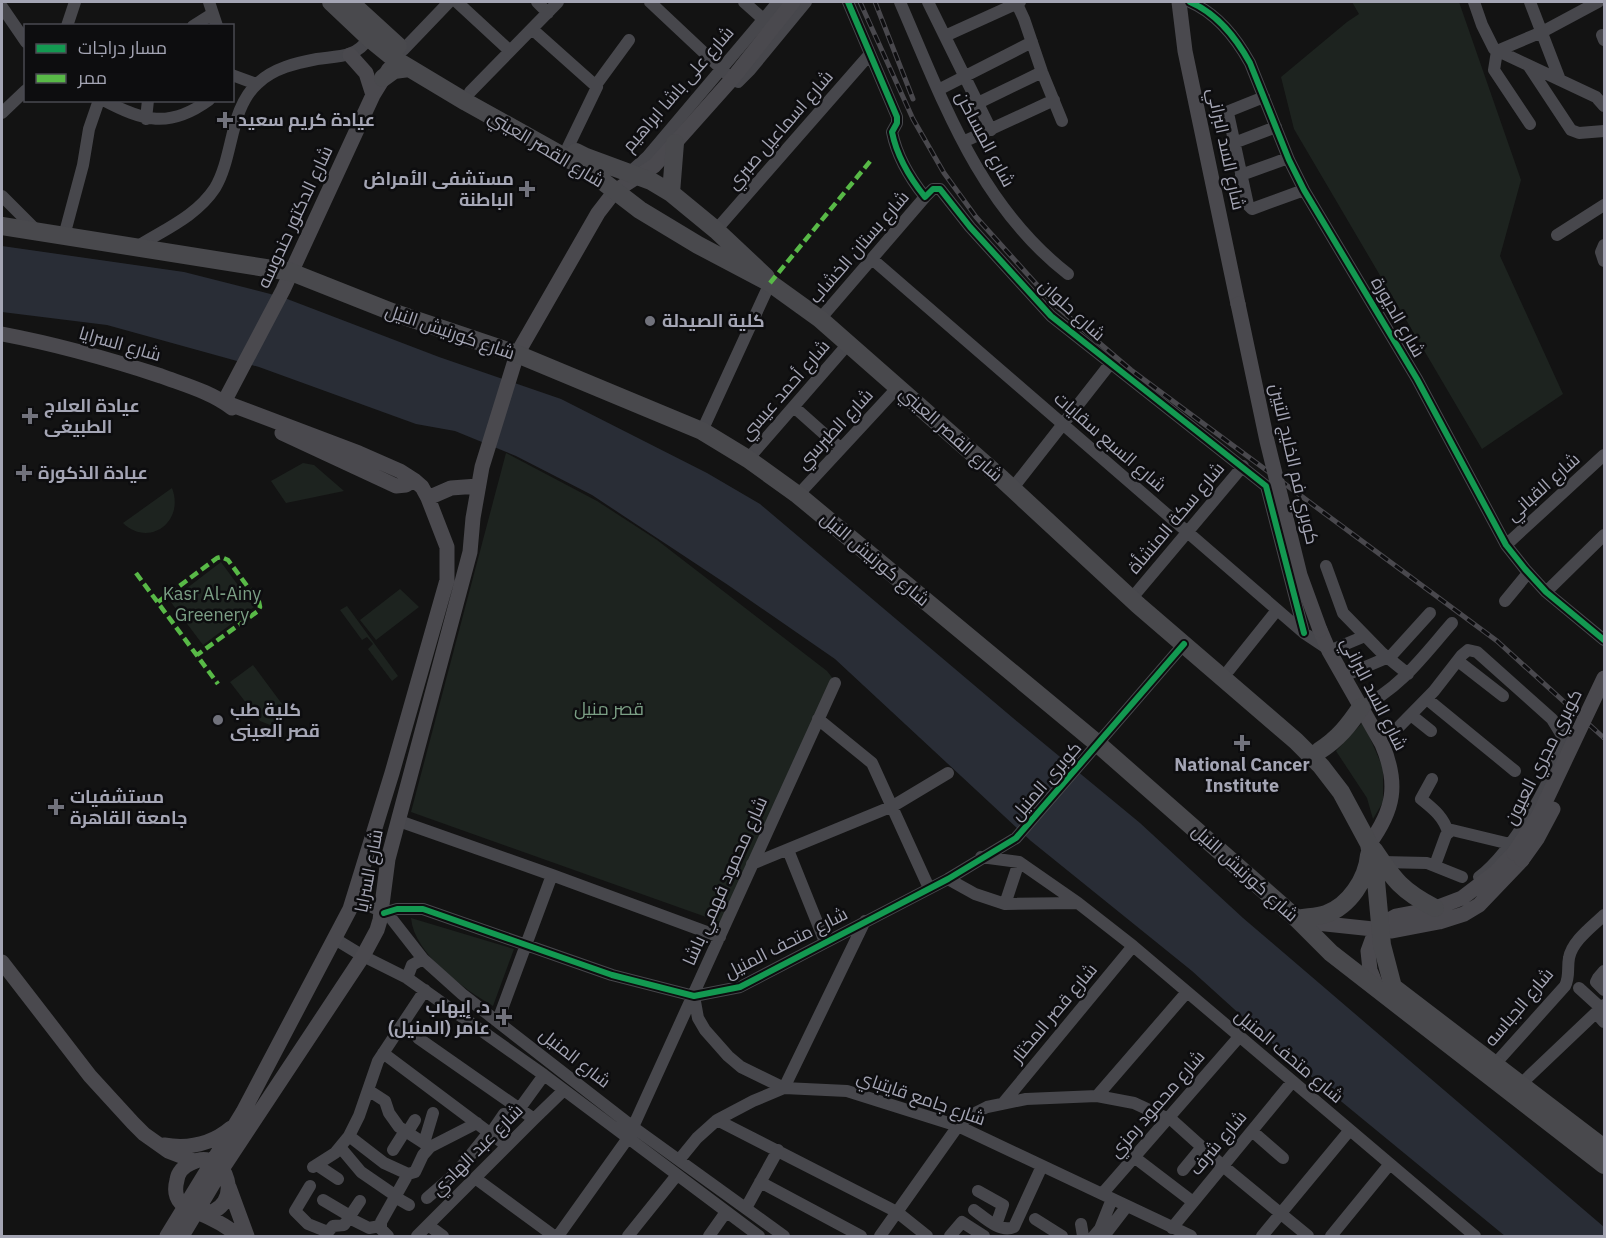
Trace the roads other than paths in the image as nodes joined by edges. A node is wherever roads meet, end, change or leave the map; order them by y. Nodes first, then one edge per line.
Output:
1 (75, 2) edge
2 (449, 2) edge
3 (457, 2) edge
4 (537, 2) edge
5 (558, 2) edge
6 (650, 2) edge
7 (744, 2) edge
8 (778, 2) edge
9 (793, 2) edge
10 (806, 2) edge
11 (848, 2) edge
12 (900, 2) edge
13 (928, 2) edge
14 (1179, 2) edge
15 (1190, 2) edge
16 (1474, 2) edge
17 (1530, 2) edge
18 (340, 3) edge
19 (1590, 3) edge
20 (1012, 4) edge
21 (2, 8) edge
22 (548, 12) junction
23 (212, 14) edge
24 (68, 24) edge
25 (197, 24) edge
26 (766, 25) junction
27 (532, 29) junction
28 (1542, 32) junction
29 (945, 36) junction
30 (369, 38) junction
31 (24, 39) edge
32 (629, 40) dead end
33 (1032, 42) junction
34 (510, 51) junction
35 (1497, 51) junction
36 (870, 54) junction
37 (350, 55) junction
38 (403, 59) junction
39 (1528, 65) junction
40 (1042, 72) junction
41 (727, 74) junction
42 (234, 76) edge
43 (964, 76) junction
44 (383, 78) joint
45 (1560, 80) junction
46 (256, 84) junction
47 (596, 85) junction
48 (938, 90) junction
49 (24, 92) edge
50 (470, 92) junction
51 (374, 95) junction
52 (1264, 97) junction
53 (1054, 100) junction
54 (100, 102) edge
55 (106, 102) edge
56 (148, 102) edge
57 (206, 102) edge
58 (978, 103) junction
59 (1605, 106) edge
60 (2, 113) edge
61 (146, 119) junction
62 (1062, 121) dead end
63 (1530, 124) dead end
64 (1276, 127) junction
65 (991, 130) junction
66 (1605, 131) edge
67 (963, 142) junction
68 (675, 143) junction
69 (1234, 143) junction
70 (568, 147) junction
71 (1288, 158) junction
72 (634, 175) junction
73 (1241, 175) junction
74 (1304, 190) junction
75 (615, 191) junction
76 (671, 193) junction
77 (2, 196) edge
78 (925, 197) junction
79 (1605, 205) edge
80 (2, 226) edge
81 (716, 230) junction
82 (38, 232) junction
83 (1557, 234) dead end
84 (64, 236) junction
85 (135, 248) junction
86 (872, 259) junction
87 (296, 269) junction
88 (1068, 274) dead end
89 (770, 283) junction
90 (1238, 304) joint
91 (820, 319) junction
92 (2, 334) edge
93 (848, 344) junction
94 (517, 354) junction
95 (1110, 364) junction
96 (898, 387) junction
97 (224, 402) junction
98 (794, 407) junction
99 (1062, 424) junction
100 (702, 431) junction
101 (840, 448) junction
102 (1605, 455) edge
103 (748, 459) junction
104 (1243, 466) junction
105 (482, 467) joint
106 (478, 486) junction
107 (1012, 489) junction
108 (798, 495) junction
109 (428, 498) junction
110 (1187, 532) junction
111 (1605, 535) edge
112 (1506, 545) junction
113 (1326, 566) dead end
114 (1099, 568) junction
115 (1528, 573) junction
116 (1137, 592) junction
117 (1546, 592) junction
118 (1505, 601) dead end
119 (1277, 610) junction
120 (1430, 614) dead end
121 (1452, 623) dead end
122 (1320, 630) joint
123 (1304, 633) junction
124 (1603, 635) edge
125 (1365, 636) junction
126 (1184, 644) junction
127 (1329, 650) junction
128 (1388, 658) junction
129 (1458, 661) junction
130 (1229, 670) junction
131 (1408, 674) junction
132 (1344, 676) junction
133 (1605, 678) edge
134 (835, 682) dead end
135 (1503, 696) dead end
136 (1427, 699) junction
137 (1605, 700) edge
138 (1361, 707) junction
139 (1411, 715) junction
140 (818, 719) junction
141 (1431, 731) dead end
142 (1098, 744) junction
143 (1382, 744) junction
144 (1319, 751) junction
145 (1515, 771) dead end
146 (948, 773) dead end
147 (1432, 779) dead end
148 (892, 806) junction
149 (399, 821) junction
150 (1448, 832) junction
151 (1016, 838) joint
152 (1367, 840) junction
153 (788, 850) junction
154 (1515, 852) junction
155 (981, 857) junction
156 (1019, 862) junction
157 (1382, 862) junction
158 (752, 864) junction
159 (1435, 865) junction
160 (552, 875) junction
161 (1462, 877) dead end
162 (948, 879) junction
163 (929, 888) junction
164 (354, 899) junction
165 (1078, 903) junction
166 (1005, 904) junction
167 (1435, 908) junction
168 (383, 912) junction
169 (1605, 915) edge
170 (1298, 920) junction
171 (865, 921) junction
172 (1380, 930) junction
173 (720, 937) junction
174 (335, 939) junction
175 (825, 942) junction
176 (526, 944) junction
177 (1133, 946) junction
178 (363, 956) junction
179 (423, 958) junction
180 (2, 962) edge
181 (1605, 971) edge
182 (407, 978) junction
183 (1579, 988) dead end
184 (425, 990) junction
185 (1605, 990) edge
186 (1378, 991) junction
187 (1187, 992) junction
188 (694, 996) junction
189 (1601, 1012) edge
190 (498, 1020) junction
191 (1239, 1037) junction
192 (418, 1038) dead end
193 (383, 1053) junction
194 (1496, 1064) junction
195 (544, 1075) junction
196 (1292, 1082) junction
197 (1521, 1084) junction
198 (784, 1088) junction
199 (368, 1090) junction
200 (564, 1090) junction
201 (1097, 1096) junction
202 (1004, 1102) junction
203 (520, 1108) junction
204 (433, 1113) dead end
205 (504, 1114) dead end
206 (1168, 1118) junction
207 (534, 1119) junction
208 (415, 1120) dead end
209 (717, 1120) junction
210 (477, 1123) junction
211 (236, 1124) junction
212 (958, 1126) junction
213 (1252, 1131) junction
214 (1349, 1131) junction
215 (406, 1132) junction
216 (490, 1133) junction
217 (631, 1133) junction
218 (349, 1136) junction
219 (157, 1143) junction
220 (427, 1145) junction
221 (507, 1146) junction
222 (340, 1147) junction
223 (1202, 1147) junction
224 (1605, 1148) edge
225 (393, 1150) dead end
226 (778, 1150) junction
227 (1134, 1156) junction
228 (1283, 1158) dead end
229 (679, 1160) junction
230 (195, 1161) junction
231 (217, 1165) junction
232 (1389, 1165) junction
233 (1605, 1165) edge
234 (1042, 1166) junction
235 (1223, 1166) junction
236 (1183, 1170) dead end
237 (408, 1174) junction
238 (676, 1175) junction
239 (475, 1178) junction
240 (338, 1179) dead end
241 (760, 1182) junction
242 (310, 1186) dead end
243 (229, 1187) junction
244 (978, 1191) dead end
245 (396, 1197) junction
246 (1107, 1197) junction
247 (427, 1198) dead end
248 (322, 1200) dead end
249 (360, 1201) dead end
250 (1193, 1202) junction
251 (409, 1205) dead end
252 (1127, 1206) junction
253 (746, 1208) junction
254 (974, 1210) dead end
255 (194, 1211) junction
256 (726, 1212) junction
257 (897, 1212) junction
258 (1282, 1214) junction
259 (350, 1217) junction
260 (1035, 1219) dead end
261 (428, 1225) junction
262 (996, 1225) junction
263 (1172, 1228) junction
264 (384, 1231) edge
265 (235, 1233) edge
266 (919, 1234) edge
267 (1056, 1234) edge
268 (167, 1236) edge
269 (182, 1236) edge
270 (214, 1236) edge
271 (247, 1236) edge
272 (417, 1236) edge
273 (443, 1236) edge
274 (556, 1236) edge
275 (628, 1236) edge
276 (709, 1236) edge
277 (759, 1236) edge
278 (784, 1236) edge
279 (861, 1236) edge
280 (880, 1236) edge
281 (950, 1236) edge
282 (984, 1236) edge
283 (1094, 1236) edge
284 (1104, 1236) edge
285 (1191, 1236) edge
286 (1263, 1236) edge
287 (1308, 1236) edge
288 (1332, 1236) edge
289 (1475, 1236) edge

1 - 24 street
2 - 38 street
3 - 34 street
4 - 22 street
5 - 22 street
6 - 41 street
7 - 26 street
8 - 26 street, شارع على باشا ابراهيم
9 - 26 main road
10 - 41 street, شارع على باشا ابراهيم
11 - 36 street
12 - 48 street, شارع المساكن
13 - 29 street
14 - 90 main road, شارع السد البراني
15 - 52 street, شارع الديورة
16 - 35 street
17 - 28 street
18 - 30 highway, شارع القصر العيني
18 - 38 highway, شارع القصر العيني
19 - 28 street
20 - 29 street
20 - 33 street
21 - 31 street
22 - 27 street
23 - 25 street
26 - 41 main road, شارع على باشا ابراهيم
27 - 34 street
27 - 47 street
28 - 35 street
28 - 45 street
29 - 43 street
30 - 37 street
30 - 38 highway, شارع القصر العيني
32 - 47 street
33 - 40 street
33 - 43 street
34 - 50 street
35 - 39 street
35 - 63 street
36 - 78 street
36 - 81 street, شارع اسماعيل صبري
37 - 46 street
37 - 51 main road
38 - 44 highway
38 - 50 highway, شارع القصر العيني
38 - 75 highway, شارع القصر العيني
39 - 45 street
39 - 66 street
40 - 53 street
40 - 58 street
41 - 68 main road, شارع على باشا ابراهيم
41 - 72 street, شارع على باشا ابراهيم
42 - 46 street
43 - 48 street
43 - 58 street
44 - 51 main road, شارع الدكتور حندوسه
45 - 59 street
46 - 85 street
47 - 70 street
48 - 67 street, شارع المساكن
49 - 60 street
50 - 70 highway, شارع القصر العيني
51 - 87 main road, شارع الدكتور حندوسه
52 - 64 street, شارع الديورة
52 - 69 street
53 - 62 street
53 - 65 street
54 - 84 street
55 - 61 street
56 - 61 street
57 - 61 street
58 - 65 street
64 - 69 street
64 - 71 street, شارع الديورة
65 - 67 street
67 - 88 street, شارع المساكن
68 - 72 main road, شارع على باشا ابراهيم
68 - 76 highway
69 - 73 street
70 - 72 highway, شارع القصر العيني
71 - 73 street
71 - 74 street, شارع الديورة
72 - 75 main road, شارع على باشا ابراهيم
72 - 76 highway, شارع القصر العيني
73 - 74 street
74 - 112 street, شارع الديورة
75 - 89 highway, شارع القصر العيني
75 - 94 main road, شارع على باشا ابراهيم
76 - 81 highway, شارع القصر العيني
77 - 82 street
78 - 86 street, شارع بستان الخشاب
78 - 95 street, شارع حلوان
79 - 83 street
80 - 82 highway, شارع كورنيش النيل
81 - 89 highway, شارع القصر العيني
82 - 84 highway, شارع كورنيش النيل
84 - 85 highway, شارع كورنيش النيل
85 - 87 highway, شارع كورنيش النيل
86 - 91 street, شارع بستان الخشاب
86 - 99 street, شارع السبع سقايات
87 - 94 highway, شارع كورنيش النيل
87 - 97 main road, شارع الدكتور حندوسه
89 - 91 highway, شارع القصر العيني
89 - 100 street
90 - 122 main road, كوبري فم الخليج التبين, bridge
91 - 93 highway, شارع القصر العيني
92 - 97 main road, شارع السرايا
93 - 96 highway, شارع القصر العيني
93 - 98 street, شارع أحمد عيسي
94 - 100 highway, شارع كورنيش النيل
94 - 105 main road, شارع على باشا ابراهيم
95 - 99 street
95 - 104 street, شارع حلوان
96 - 101 street, شارع الطبرسي
96 - 107 highway, شارع القصر العيني
97 - 109 main road, شارع السرايا
98 - 101 street
98 - 103 street, شارع أحمد عيسي
99 - 107 street
99 - 110 street, شارع السبع سقايات
100 - 103 highway, شارع كورنيش النيل
101 - 108 street, شارع الطبرسي
102 - 112 street, شارع القباني
103 - 108 highway, شارع كورنيش النيل
104 - 110 street, شارع سكة المنشأة
104 - 123 street, شارع حلوان
105 - 106 main road, شارع السرايا
106 - 109 main road
106 - 149 main road, شارع السرايا
107 - 114 highway, شارع القصر العيني
108 - 142 highway, شارع كورنيش النيل
109 - 164 main road, شارع السرايا
110 - 116 street, شارع سكة المنشأة
110 - 119 street, شارع السبع سقايات
111 - 117 street
112 - 115 street, شارع الديورة
113 - 125 street
114 - 116 highway, شارع القصر العيني
114 - 126 highway, شارع القصر العيني
115 - 117 street, شارع الديورة
115 - 118 street
116 - 130 highway, شارع القصر العيني
117 - 124 street, شارع الديورة
119 - 123 street, شارع السبع سقايات
119 - 130 street
120 - 128 street
121 - 131 street
122 - 127 main road, شارع السد البراني
123 - 127 street, شارع السبع سقايات
125 - 127 street
125 - 128 street
126 - 142 street
126 - 152 highway, شارع القصر العيني
127 - 132 main road, شارع السد البراني
128 - 131 street
128 - 132 street
129 - 135 street
129 - 136 street
129 - 154 street
130 - 144 highway, شارع القصر العيني
131 - 138 street
132 - 138 main road, شارع السد البراني
133 - 154 main road, كوبري مجري العيون, bridge
134 - 140 street, شارع محمود فهمي باشا
136 - 139 street
136 - 145 street
137 - 154 main road, كوبري مجري العيون, bridge
138 - 143 main road, شارع السد البراني
138 - 144 highway
139 - 141 street
139 - 143 street
140 - 148 street
140 - 158 street, شارع محمود فهمي باشا
142 - 151 street, كوبرى المنيل
142 - 170 highway, شارع كورنيش النيل
143 - 152 main road, شارع السد البراني
144 - 152 highway, شارع القصر العيني
146 - 148 street
147 - 150 street
148 - 153 street
148 - 163 street
149 - 160 street, شارع متحف المنيل
149 - 168 main road, شارع السرايا
150 - 154 street
150 - 159 street
151 - 155 street, شارع متحف المنيل
152 - 157 highway
152 - 170 highway
152 - 172 highway, شارع القصر العيني
153 - 158 street
153 - 175 street
154 - 167 main road
154 - 172 main road
155 - 156 street, شارع متحف المنيل
155 - 162 street, شارع متحف المنيل
156 - 165 street, شارع متحف المنيل
156 - 166 street
157 - 159 street
157 - 167 highway
158 - 173 street, شارع محمود فهمي باشا
159 - 161 street
160 - 173 street, شارع متحف المنيل
160 - 176 street
162 - 163 street, شارع متحف المنيل
162 - 166 street
163 - 171 street, شارع متحف المنيل
164 - 168 street, شارع المنيل
164 - 174 main road, شارع السرايا
165 - 166 street
165 - 177 street, شارع متحف المنيل
167 - 172 main road
168 - 176 street, شارع متحف المنيل
168 - 178 main road, شارع السرايا
168 - 179 street, شارع المنيل
169 - 194 street, شارع الجباسه
170 - 172 main road
170 - 186 highway, شارع كورنيش النيل
171 - 175 street, شارع متحف المنيل
171 - 198 street
172 - 186 main road
172 - 194 highway
173 - 188 street, شارع محمود فهمي باشا
174 - 178 street, شارع المنيل
174 - 211 main road, شارع السرايا
175 - 188 street, شارع متحف المنيل
176 - 188 street, شارع متحف المنيل
176 - 190 street
177 - 187 street, شارع متحف المنيل
177 - 202 street, شارع قصر المختار
178 - 182 street, شارع المنيل
178 - 231 main road, شارع السرايا
179 - 182 street
179 - 190 street, شارع المنيل
180 - 219 main road
181 - 185 street
182 - 184 street, شارع المنيل
183 - 189 street
184 - 193 street
184 - 195 street, شارع المنيل
186 - 233 highway, شارع كورنيش النيل
187 - 191 street, شارع متحف المنيل
187 - 201 street
188 - 198 street
188 - 217 street, شارع محمود فهمي باشا
189 - 197 street
190 - 217 street, شارع المنيل
191 - 196 street, شارع متحف المنيل
191 - 206 street, شارع محمود رمزي
192 - 203 street
193 - 199 street
193 - 210 street
194 - 197 highway
195 - 200 street, شارع المنيل
195 - 203 street
196 - 213 street, شارع شرف
196 - 214 street, شارع متحف المنيل
197 - 224 highway
198 - 209 street, شارع جامع قايتباي
198 - 212 street, شارع جامع قايتباي
199 - 215 street
199 - 218 street
200 - 207 street, شارع عبد الهادي
200 - 217 street, شارع المنيل
201 - 202 street
201 - 206 street
202 - 212 street
203 - 207 street
204 - 220 street
205 - 216 street
206 - 223 street
206 - 227 street, شارع محمود رمزي
207 - 221 street, شارع عبد الهادي
208 - 215 street
209 - 226 street
209 - 229 street, شارع جامع قايتباي
210 - 216 street
210 - 220 street
211 - 219 main road
211 - 231 main road, شارع السرايا
212 - 234 street, شارع جامع قايتباي
212 - 257 street
213 - 228 street
213 - 235 street, شارع شرف
214 - 232 street, شارع متحف المنيل
214 - 258 street
215 - 220 street
215 - 225 street
216 - 221 street
216 - 247 street
217 - 229 street, شارع المنيل
217 - 238 street, شارع المنيل
217 - 274 street, شارع محمود فهمي باشا
218 - 222 street
218 - 237 street
219 - 230 main road
220 - 237 street
221 - 239 street, شارع عبد الهادي
222 - 240 street
222 - 245 street
223 - 235 street
223 - 236 street
226 - 241 street
226 - 257 street
227 - 246 street, شارع محمود رمزي
227 - 250 street
229 - 253 street, شارع المنيل
230 - 231 main road
230 - 255 main road
231 - 243 main road
231 - 255 main road, شارع السرايا
232 - 288 street
232 - 289 street, شارع متحف المنيل
234 - 246 street, شارع جامع قايتباي
234 - 262 street
235 - 250 street, شارع شرف
235 - 258 street
237 - 245 street
238 - 256 street, شارع المنيل
238 - 275 street
239 - 261 street, شارع عبد الهادي
239 - 274 street
241 - 253 street
241 - 279 street
242 - 259 street
243 - 255 main road
243 - 271 main road
244 - 262 street
245 - 251 street
245 - 264 street
246 - 252 street, شارع جامع قايتباي
246 - 283 street, شارع محمود رمزي
248 - 259 street
249 - 259 street
250 - 263 street, شارع شرف
252 - 263 street, شارع جامع قايتباي
252 - 284 street
253 - 278 street, شارع المنيل
254 - 262 street
255 - 265 main road
255 - 268 main road, شارع السرايا
255 - 269 main road, شارع السرايا
256 - 276 street
256 - 277 street, شارع المنيل
257 - 266 street
257 - 280 street
258 - 286 street
258 - 287 street
259 - 264 street
260 - 267 street
261 - 272 street, شارع عبد الهادي
261 - 273 street
263 - 285 street, شارع جامع قايتباي
265 - 270 main road
281 - 282 street

